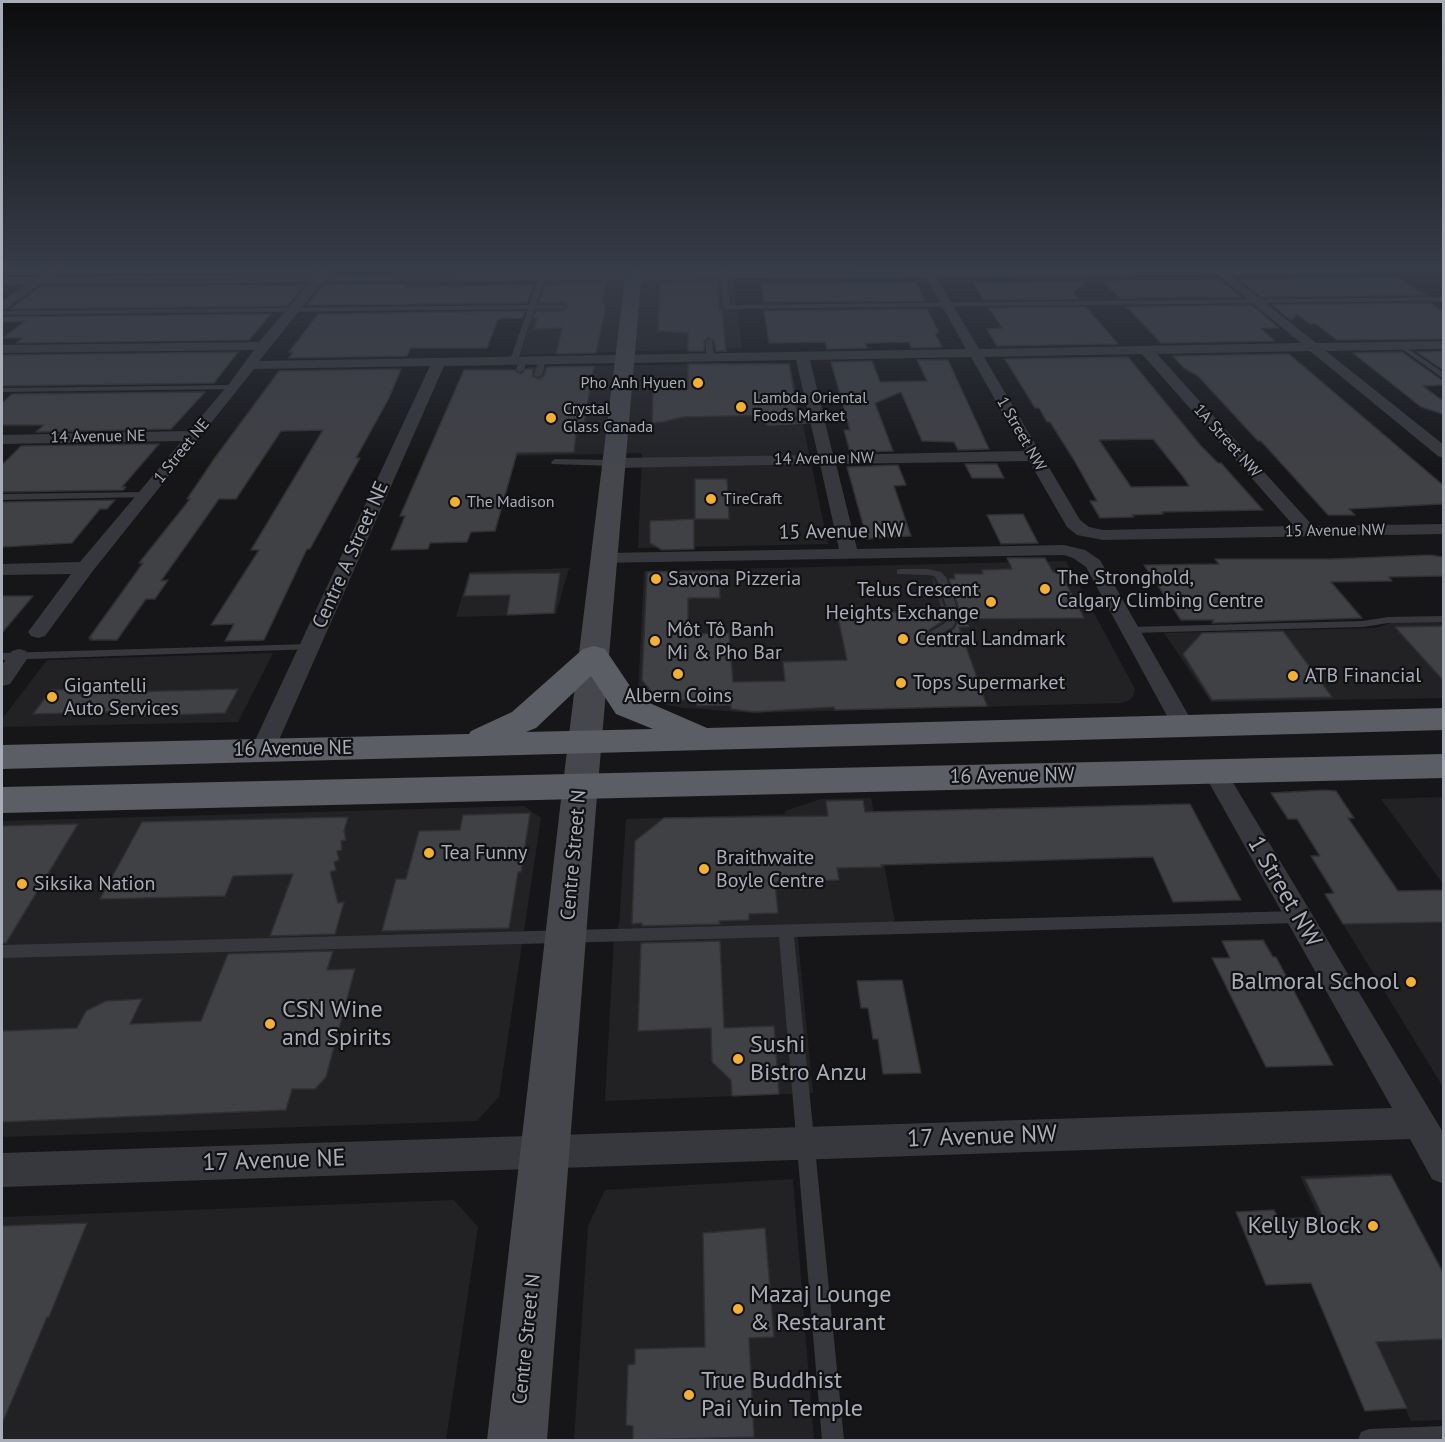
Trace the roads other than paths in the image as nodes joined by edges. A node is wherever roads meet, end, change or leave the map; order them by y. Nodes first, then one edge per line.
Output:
1 (270, 337) edge
2 (522, 337) edge
3 (627, 337) edge
4 (966, 337) edge
5 (1301, 337) edge
6 (709, 341) dead end
7 (1443, 345) edge
8 (263, 346) junction
9 (1401, 346) junction
10 (1314, 348) junction
11 (2, 349) edge
12 (1146, 350) junction
13 (975, 352) junction
14 (802, 355) junction
15 (710, 357) junction
16 (625, 358) junction
17 (542, 360) junction
18 (439, 361) junction
19 (514, 364) junction
20 (251, 365) junction
21 (538, 375) dead end
22 (1443, 377) edge
23 (234, 387) junction
24 (2, 390) edge
25 (817, 421) junction
26 (769, 424) dead end
27 (194, 436) junction
28 (2, 439) edge
29 (1443, 453) edge
30 (1034, 456) junction
31 (826, 459) junction
32 (555, 462) dead end
33 (615, 463) junction
34 (146, 495) junction
35 (2, 497) edge
36 (1443, 529) edge
37 (1083, 531) joint
38 (1308, 531) junction
39 (849, 555) junction
40 (604, 559) junction
41 (85, 568) junction
42 (2, 570) edge
43 (901, 572) dead end
44 (1443, 619) edge
45 (1130, 630) junction
46 (38, 632) dead end
47 (934, 634) dead end
48 (310, 647) junction
49 (594, 656) junction
50 (10, 657) edge
51 (2, 679) edge
52 (1443, 719) edge
53 (1183, 725) junction
54 (700, 740) junction
55 (470, 745) junction
56 (263, 749) junction
57 (2, 757) edge
58 (583, 764) junction
59 (1443, 765) edge
60 (1215, 772) junction
61 (2, 800) edge
62 (1298, 917) junction
63 (786, 931) junction
64 (567, 938) junction
65 (2, 952) edge
66 (1417, 1123) junction
67 (805, 1143) junction
68 (546, 1151) junction
69 (1443, 1167) edge
70 (2, 1170) edge
71 (1443, 1437) edge
72 (517, 1440) edge
73 (833, 1440) edge
74 (1369, 1440) edge

1 - 8 street, 1 Street NE
2 - 19 lane
3 - 16 main road, Centre Street N
4 - 13 street, 1 Street NW
5 - 10 street
6 - 15 lane
7 - 9 street
8 - 11 street
8 - 20 street, 1 Street NE
9 - 10 street
9 - 22 lane
10 - 12 street
10 - 29 street
12 - 13 street
12 - 38 street, 1A Street NW
13 - 14 street
13 - 30 street, 1 Street NW
14 - 15 street
14 - 25 street
15 - 16 street
16 - 17 street
16 - 33 main road, Centre Street N
17 - 19 street
17 - 21 lane
18 - 19 street
18 - 20 street
18 - 48 street, Centre A Street NE
20 - 23 street, 1 Street NE
23 - 24 lane
23 - 27 street, 1 Street NE
25 - 26 lane
25 - 31 street
27 - 28 street, 14 Avenue NE
27 - 34 street, 1 Street NE
30 - 31 street, 14 Avenue NW
30 - 37 street, 1 Street NW
31 - 33 street, 14 Avenue NW
31 - 39 street
32 - 33 lane
33 - 40 main road, Centre Street N
34 - 35 lane
34 - 41 street, 1 Street NE
36 - 38 street, 15 Avenue NW
37 - 38 street, 15 Avenue NW
39 - 40 street, 15 Avenue NW
39 - 45 street, 15 Avenue NW
40 - 49 main road, Centre Street N
41 - 42 street
41 - 46 street, 1 Street NE
43 - 47 lane
44 - 45 lane
45 - 53 street
48 - 50 lane
48 - 56 street, Centre A Street NE
49 - 54 highway
49 - 55 highway
49 - 58 main road, Centre Street N
50 - 51 street
52 - 53 highway
53 - 54 highway
54 - 58 highway
55 - 56 highway, 16 Avenue NE
55 - 58 highway, 16 Avenue NE
56 - 57 highway, 16 Avenue NE
58 - 60 highway, 16 Avenue NW
58 - 61 highway
58 - 64 main road, Centre Street N
59 - 60 highway, 16 Avenue NW
60 - 62 street, 1 Street NW
62 - 63 lane
62 - 66 street, 1 Street NW
63 - 64 lane
63 - 67 lane
64 - 65 lane
64 - 68 main road, Centre Street N
66 - 67 street, 17 Avenue NW
66 - 69 street, 1 Street NW
67 - 68 street, 17 Avenue NW
67 - 73 lane
68 - 70 street, 17 Avenue NE
68 - 72 main road, Centre Street N
71 - 74 lane

